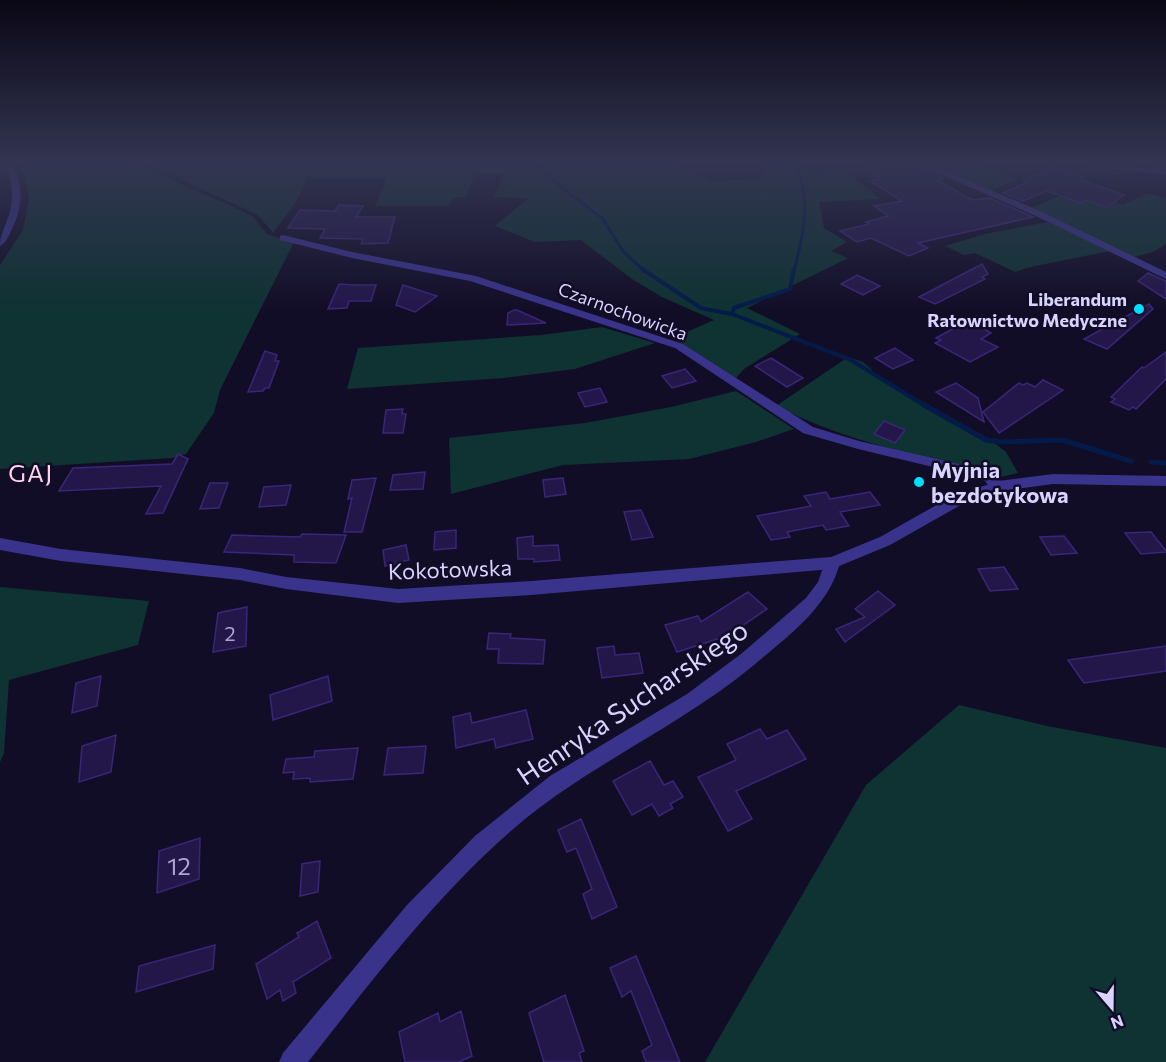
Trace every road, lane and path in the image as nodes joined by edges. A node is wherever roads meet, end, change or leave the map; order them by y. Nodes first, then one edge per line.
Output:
1 (14, 212) edge
2 (1034, 212) edge
3 (283, 238) dead end
4 (0, 243) edge
5 (1166, 276) edge
6 (1166, 481) edge
7 (998, 486) junction
8 (0, 544) edge
9 (832, 563) junction
10 (292, 1062) edge

1 - 4 street
2 - 5 street
3 - 7 street, Czarnochowicka
6 - 7 street
7 - 9 street
8 - 9 street, Kokotowska
9 - 10 street, Henryka Sucharskiego

